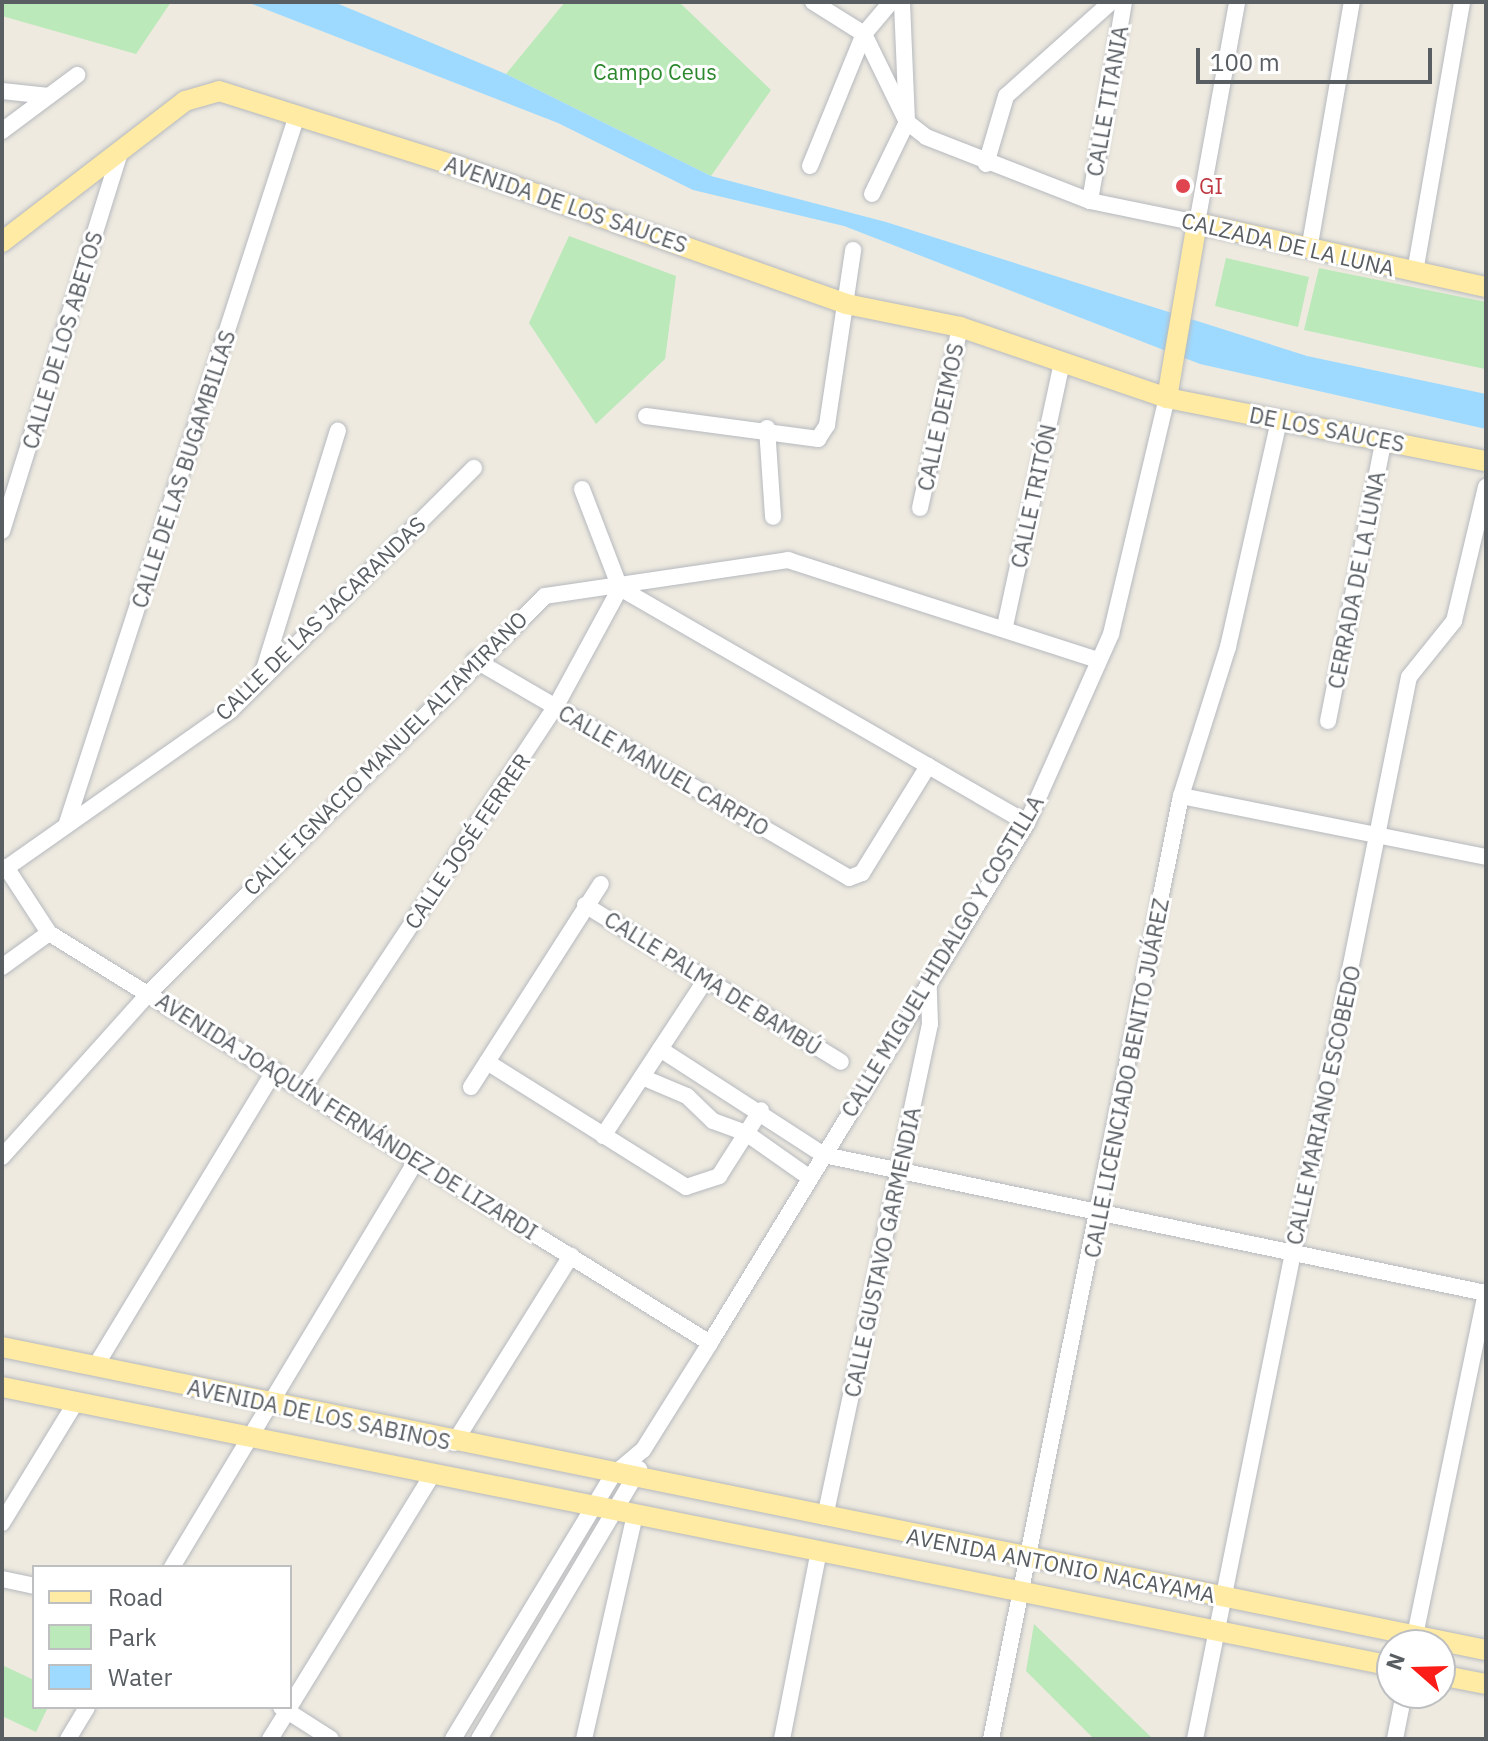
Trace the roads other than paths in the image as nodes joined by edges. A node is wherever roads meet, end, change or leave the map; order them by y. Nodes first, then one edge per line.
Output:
1 (813, 2) edge
2 (891, 2) edge
3 (902, 2) edge
4 (1111, 2) edge
5 (1124, 2) edge
6 (1237, 2) edge
7 (1352, 2) edge
8 (1462, 2) edge
9 (864, 34) junction
10 (77, 75) dead end
11 (2, 91) edge
12 (49, 96) junction
13 (297, 115) junction
14 (907, 122) junction
15 (2, 131) edge
16 (121, 149) junction
17 (986, 164) junction
18 (810, 166) dead end
19 (872, 194) dead end
20 (1090, 201) junction
21 (1197, 223) junction
22 (2, 242) edge
23 (853, 250) dead end
24 (1309, 250) junction
25 (1415, 272) junction
26 (1486, 287) edge
27 (846, 304) junction
28 (960, 327) junction
29 (1061, 366) junction
30 (1167, 398) junction
31 (646, 416) dead end
32 (1279, 421) junction
33 (767, 428) junction
34 (338, 431) dead end
35 (1384, 439) junction
36 (1486, 461) edge
37 (474, 468) dead end
38 (1486, 487) edge
39 (582, 489) dead end
40 (920, 508) dead end
41 (773, 517) dead end
42 (2, 531) edge
43 (620, 588) junction
44 (1005, 626) junction
45 (475, 660) junction
46 (1098, 660) junction
47 (261, 681) junction
48 (556, 706) junction
49 (1328, 721) dead end
50 (928, 766) junction
51 (1181, 796) junction
52 (67, 823) junction
53 (1027, 823) junction
54 (1379, 836) junction
55 (1486, 857) edge
56 (4, 869) edge
57 (601, 884) dead end
58 (585, 905) junction
59 (49, 933) junction
60 (2, 967) edge
61 (706, 979) junction
62 (929, 985) junction
63 (150, 992) junction
64 (660, 1049) junction
65 (487, 1062) junction
66 (841, 1062) dead end
67 (275, 1070) junction
68 (642, 1077) junction
69 (471, 1087) dead end
70 (303, 1088) junction
71 (761, 1110) junction
72 (746, 1133) junction
73 (603, 1136) junction
74 (824, 1155) junction
75 (2, 1157) edge
76 (417, 1160) junction
77 (900, 1171) junction
78 (810, 1178) junction
79 (1100, 1212) junction
80 (1292, 1252) junction
81 (571, 1256) junction
82 (1486, 1292) edge
83 (710, 1343) junction
84 (2, 1347) edge
85 (95, 1367) junction
86 (2, 1387) edge
87 (76, 1402) junction
88 (270, 1405) junction
89 (250, 1438) junction
90 (454, 1443) junction
91 (643, 1450) junction
92 (433, 1474) junction
93 (613, 1475) junction
94 (636, 1479) junction
95 (594, 1506) junction
96 (626, 1512) junction
97 (825, 1517) junction
98 (2, 1523) edge
99 (819, 1551) junction
100 (1028, 1558) junction
101 (173, 1565) edge
102 (2, 1579) edge
103 (32, 1586) edge
104 (1021, 1591) junction
105 (1221, 1597) junction
106 (1416, 1629) edge
107 (1216, 1630) junction
108 (1376, 1632) edge
109 (1456, 1646) edge
110 (1486, 1650) edge
111 (1376, 1663) edge
112 (1456, 1678) edge
113 (1486, 1684) edge
114 (292, 1700) edge
115 (86, 1709) edge
116 (286, 1709) edge
117 (288, 1709) edge
118 (1401, 1709) edge
119 (68, 1739) edge
120 (270, 1739) edge
121 (331, 1739) edge
122 (453, 1739) edge
123 (479, 1739) edge
124 (584, 1739) edge
125 (782, 1739) edge
126 (991, 1739) edge
127 (1195, 1739) edge
128 (1395, 1739) edge

1 - 9 street
2 - 9 street
3 - 14 street
4 - 17 street
5 - 20 street, CALLE TITANIA
6 - 21 street, CALLE MIGUEL HIDALGO Y COSTILLA
7 - 24 street
8 - 25 street
9 - 14 street
9 - 18 street
10 - 12 street
11 - 12 street
12 - 15 street
13 - 16 main road, AVENIDA DE LOS SAUCES
13 - 27 main road, AVENIDA DE LOS SAUCES
13 - 52 street, CALLE DE LAS BUGAMBILIAS
14 - 17 street, CALZADA DE LA LUNA
14 - 19 street
16 - 22 main road, AVENIDA DE LOS SAUCES
16 - 42 street, CALLE DE LOS ABETOS
17 - 20 street, CALZADA DE LA LUNA
20 - 21 street, CALZADA DE LA LUNA
21 - 24 main road, CALZADA DE LA LUNA
21 - 30 main road, CALLE MIGUEL HIDALGO Y COSTILLA
23 - 27 street
24 - 25 main road, CALZADA DE LA LUNA
25 - 26 main road, CALZADA DE LA LUNA
27 - 28 main road, AVENIDA DE LOS SAUCES
27 - 33 street
28 - 29 main road, AVENIDA DE LOS SAUCES
28 - 40 street, CALLE DEIMOS
29 - 30 main road, AVENIDA DE LOS SAUCES
29 - 44 street, CALLE TRITÓN
30 - 32 main road, DE LOS SAUCES
30 - 46 street, CALLE MIGUEL HIDALGO Y COSTILLA
31 - 33 street
32 - 35 main road, DE LOS SAUCES
32 - 51 street, CALLE LICENCIADO BENITO JUÁREZ
33 - 41 street
34 - 47 street
35 - 36 main road, DE LOS SAUCES
35 - 49 street, CERRADA DE LA LUNA
37 - 47 street, CALLE DE LAS JACARANDAS
38 - 54 street, CALLE MARIANO ESCOBEDO
39 - 43 street
43 - 44 street, CALLE IGNACIO MANUEL ALTAMIRANO
43 - 45 street, CALLE IGNACIO MANUEL ALTAMIRANO
43 - 48 street, CALLE JOSÉ FERRER
43 - 50 street
44 - 46 street, CALLE IGNACIO MANUEL ALTAMIRANO
45 - 48 street, CALLE MANUEL CARPIO
45 - 63 street, CALLE IGNACIO MANUEL ALTAMIRANO
46 - 53 street, CALLE MIGUEL HIDALGO Y COSTILLA
47 - 52 street, CALLE DE LAS JACARANDAS
48 - 50 street, CALLE MANUEL CARPIO
48 - 70 street, CALLE JOSÉ FERRER
50 - 53 street
51 - 54 street
51 - 79 street, CALLE LICENCIADO BENITO JUÁREZ
52 - 56 street, CALLE DE LAS JACARANDAS
53 - 62 street, CALLE MIGUEL HIDALGO Y COSTILLA
54 - 55 street
54 - 80 street, CALLE MARIANO ESCOBEDO
56 - 59 street, AVENIDA JOAQUÍN FERNÁNDEZ DE LIZARDI
57 - 58 street
58 - 61 street, CALLE PALMA DE BAMBÚ
58 - 65 street
59 - 60 street
59 - 63 street, AVENIDA JOAQUÍN FERNÁNDEZ DE LIZARDI
61 - 64 street
61 - 66 street, CALLE PALMA DE BAMBÚ
62 - 74 street, CALLE MIGUEL HIDALGO Y COSTILLA
62 - 77 street, CALLE GUSTAVO GARMENDIA
63 - 67 street, AVENIDA JOAQUÍN FERNÁNDEZ DE LIZARDI
63 - 75 street, CALLE IGNACIO MANUEL ALTAMIRANO
64 - 68 street
64 - 71 street
65 - 69 street
65 - 73 street
67 - 70 street, AVENIDA JOAQUÍN FERNÁNDEZ DE LIZARDI
67 - 85 street
68 - 72 street
68 - 73 street
70 - 76 street, AVENIDA JOAQUÍN FERNÁNDEZ DE LIZARDI
71 - 72 street
71 - 74 street
72 - 73 street
72 - 78 street
74 - 77 street
74 - 78 street, CALLE MIGUEL HIDALGO Y COSTILLA
76 - 81 street, AVENIDA JOAQUÍN FERNÁNDEZ DE LIZARDI
76 - 88 street
77 - 79 street
77 - 97 street, CALLE GUSTAVO GARMENDIA
78 - 83 street, CALLE MIGUEL HIDALGO Y COSTILLA
79 - 80 street
79 - 100 street, CALLE LICENCIADO BENITO JUÁREZ
80 - 82 street
80 - 105 street, CALLE MARIANO ESCOBEDO
81 - 83 street, AVENIDA JOAQUÍN FERNÁNDEZ DE LIZARDI
81 - 90 street
82 - 106 street
83 - 91 street, CALLE MIGUEL HIDALGO Y COSTILLA
84 - 85 main road, AVENIDA DE LOS SABINOS
85 - 88 main road, AVENIDA DE LOS SABINOS
86 - 87 main road, AVENIDA DE LOS SABINOS
87 - 89 main road, AVENIDA DE LOS SABINOS
87 - 98 street
88 - 89 street
88 - 90 main road, AVENIDA DE LOS SABINOS
89 - 92 main road, AVENIDA DE LOS SABINOS
89 - 101 street
90 - 93 main road, AVENIDA DE LOS SABINOS
91 - 93 street, CALLE MIGUEL HIDALGO Y COSTILLA
91 - 94 street, CALLE MIGUEL HIDALGO Y COSTILLA
92 - 95 main road, AVENIDA DE LOS SABINOS
92 - 114 street
93 - 94 main road, AVENIDA DE LOS SABINOS
93 - 95 street, CALLE MIGUEL HIDALGO Y COSTILLA
94 - 96 street, CALLE MIGUEL HIDALGO Y COSTILLA
94 - 97 main road, AVENIDA ANTONIO NACAYAMA
95 - 96 main road, AVENIDA DE LOS SABINOS
95 - 122 street, CALLE MIGUEL HIDALGO Y COSTILLA
96 - 99 main road, AVENIDA ANTONIO NACAYAMA
96 - 123 street, CALLE MIGUEL HIDALGO Y COSTILLA
96 - 124 street
97 - 100 main road, AVENIDA ANTONIO NACAYAMA
99 - 104 main road, AVENIDA ANTONIO NACAYAMA
99 - 125 street
100 - 104 street, CALLE LICENCIADO BENITO JUÁREZ
100 - 105 main road, AVENIDA ANTONIO NACAYAMA
102 - 103 street
104 - 107 main road, AVENIDA ANTONIO NACAYAMA
104 - 126 street, CALLE LICENCIADO BENITO JUÁREZ
105 - 107 street, CALLE MARIANO ESCOBEDO
105 - 108 main road, AVENIDA ANTONIO NACAYAMA
107 - 111 main road, AVENIDA ANTONIO NACAYAMA
107 - 127 street, CALLE MARIANO ESCOBEDO
109 - 110 main road, AVENIDA ANTONIO NACAYAMA
112 - 113 main road
115 - 119 street
116 - 120 street
117 - 121 street
118 - 128 street

